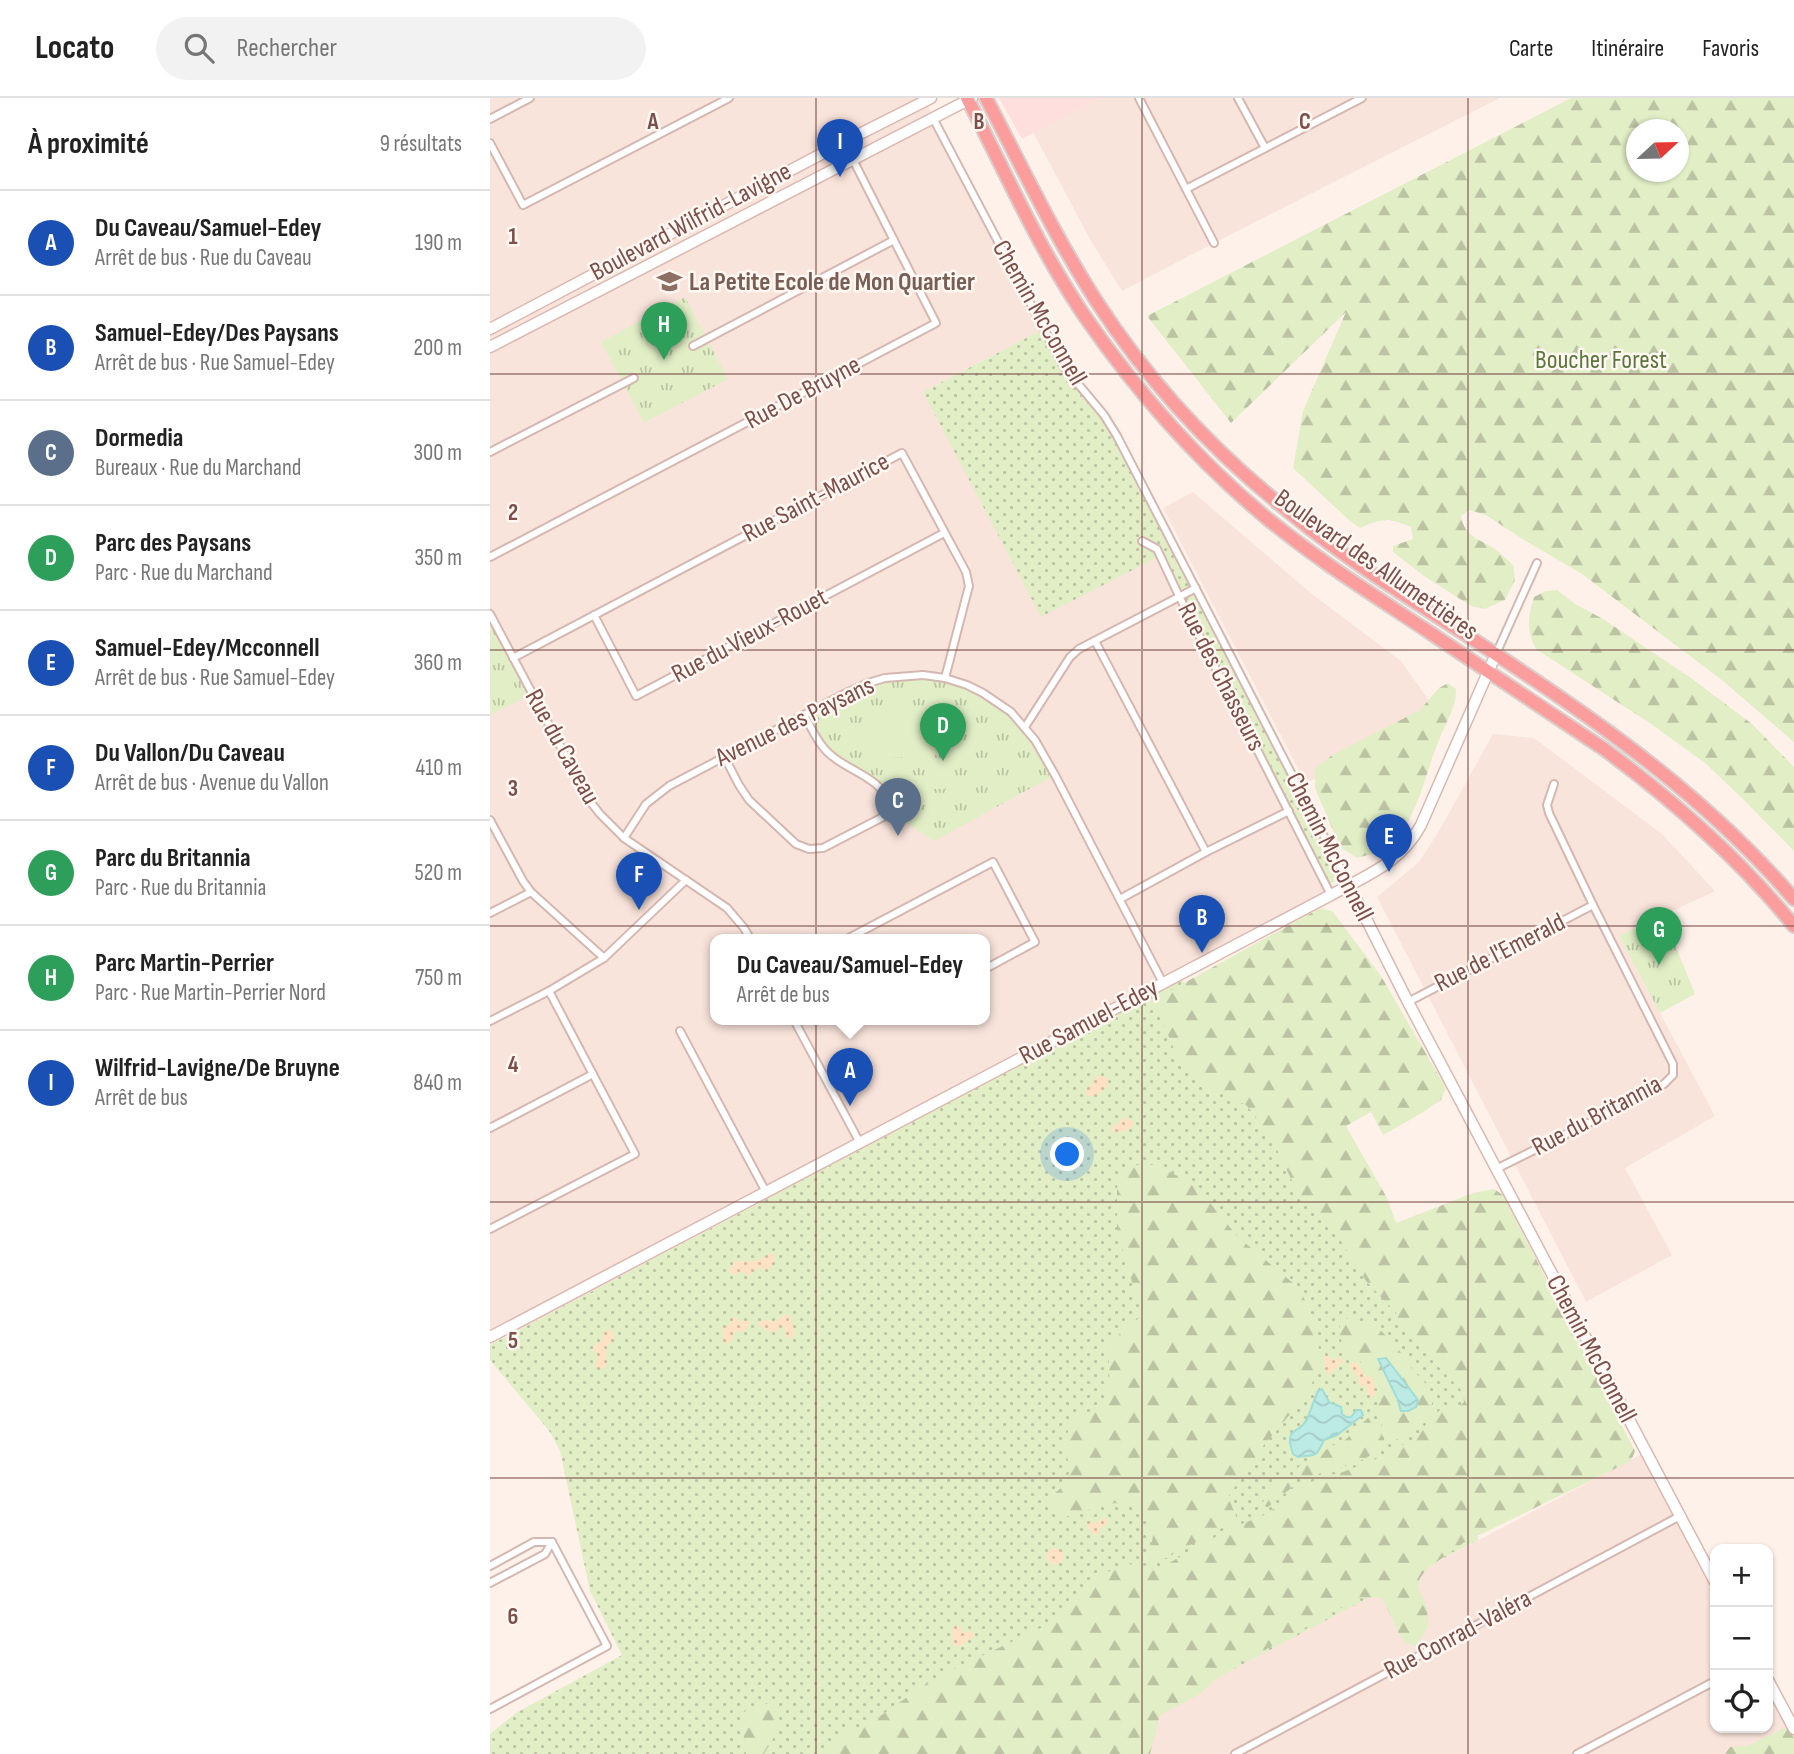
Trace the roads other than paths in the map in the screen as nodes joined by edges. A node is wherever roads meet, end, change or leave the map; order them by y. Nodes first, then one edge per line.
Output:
1 (530, 98) edge
2 (729, 98) edge
3 (986, 98) edge
4 (1139, 98) edge
5 (1238, 98) edge
6 (1362, 98) edge
7 (925, 99) edge
8 (969, 99) edge
9 (933, 118) junction
10 (490, 119) edge
11 (844, 142) junction
12 (490, 143) edge
13 (1265, 148) junction
14 (853, 159) junction
15 (1186, 189) junction
16 (894, 240) junction
17 (1214, 243) dead end
18 (490, 328) edge
19 (693, 346) dead end
20 (490, 347) edge
21 (634, 378) dead end
22 (490, 452) edge
23 (944, 533) junction
24 (1142, 541) dead end
25 (490, 557) edge
26 (1537, 563) dead end
27 (1196, 588) junction
28 (1179, 596) junction
29 (490, 614) edge
30 (594, 615) junction
31 (1095, 641) junction
32 (1496, 654) junction
33 (513, 658) junction
34 (1489, 671) junction
35 (944, 678) junction
36 (804, 715) junction
37 (1025, 727) junction
38 (724, 756) junction
39 (1554, 784) dead end
40 (1289, 811) junction
41 (490, 820) edge
42 (624, 838) junction
43 (1206, 852) junction
44 (686, 880) junction
45 (1349, 885) junction
46 (530, 892) junction
47 (1331, 895) junction
48 (1120, 899) junction
49 (1794, 900) edge
50 (1593, 905) junction
51 (490, 913) edge
52 (1794, 926) edge
53 (748, 934) edge
54 (861, 934) edge
55 (604, 958) junction
56 (990, 966) edge
57 (1163, 983) junction
58 (549, 991) junction
59 (1408, 1002) junction
60 (490, 1021) edge
61 (797, 1025) edge
62 (680, 1031) dead end
63 (593, 1074) junction
64 (490, 1128) edge
65 (860, 1143) junction
66 (1496, 1169) junction
67 (766, 1192) junction
68 (490, 1229) edge
69 (490, 1337) edge
70 (1680, 1516) junction
71 (552, 1542) junction
72 (490, 1566) edge
73 (1710, 1573) edge
74 (490, 1583) edge
75 (1710, 1684) edge
76 (1773, 1689) edge
77 (490, 1709) edge
78 (1794, 1728) edge
79 (1235, 1754) edge
80 (1577, 1754) edge

1 - 10 street
2 - 12 street
3 - 32 highway, Boulevard des Allumettières
4 - 15 street
5 - 13 street
6 - 13 street
7 - 11 street, Boulevard Wilfrid-Lavigne
8 - 9 street, Boulevard Wilfrid-Lavigne
8 - 34 highway, Boulevard des Allumettières
9 - 14 street, Boulevard Wilfrid-Lavigne
9 - 27 street, Chemin McConnell
11 - 14 street, Rue De Bruyne
11 - 18 street, Boulevard Wilfrid-Lavigne
13 - 15 street
14 - 16 street, Rue De Bruyne
14 - 20 street, Boulevard Wilfrid-Lavigne
15 - 17 street
16 - 19 street
16 - 25 street, Rue De Bruyne
21 - 22 street
23 - 30 street, Rue Saint-Maurice
23 - 30 street, Rue du Vieux-Rouet
23 - 35 street, Rue Saint-Maurice
24 - 28 street, Rue des Chasseurs
26 - 32 street, Rue Samuel-Edey
27 - 28 street
27 - 45 street, Chemin McConnell
28 - 31 street
28 - 40 street, Rue des Chasseurs
29 - 33 street, Rue du Caveau
30 - 33 street, Rue Saint-Maurice
31 - 37 street
31 - 43 street
32 - 34 street, Rue Samuel-Edey
32 - 49 highway, Boulevard des Allumettières
33 - 42 street, Rue du Caveau
34 - 45 street, Rue Samuel-Edey
34 - 52 highway, Boulevard des Allumettières
35 - 36 street, Avenue des Paysans
35 - 37 street, Avenue des Paysans
36 - 38 street, Avenue des Paysans
36 - 38 street
37 - 48 street, Avenue des Paysans
38 - 42 street, Avenue des Paysans
39 - 50 street, Rue du Britannia
40 - 43 street
40 - 47 street, Rue des Chasseurs
41 - 46 street
42 - 44 street, Rue du Caveau
43 - 48 street
44 - 53 street, Rue du Caveau
44 - 55 street
45 - 47 street, Rue Samuel-Edey
45 - 59 street, Chemin McConnell
46 - 51 street
46 - 55 street
47 - 57 street, Rue Samuel-Edey
48 - 57 street, Avenue des Paysans
50 - 59 street, Rue de l'Emerald
50 - 66 street, Rue du Britannia
54 - 56 street
55 - 58 street
57 - 65 street, Rue Samuel-Edey
58 - 60 street
58 - 63 street
59 - 66 street, Chemin McConnell
61 - 65 street
62 - 67 street
63 - 64 street
63 - 68 street
65 - 67 street, Rue Samuel-Edey
66 - 70 street, Chemin McConnell
67 - 69 street, Rue Samuel-Edey
70 - 73 street, Chemin McConnell
70 - 79 street, Rue Conrad-Valéra
71 - 72 street
71 - 74 street
71 - 77 street
75 - 80 street
76 - 78 street

